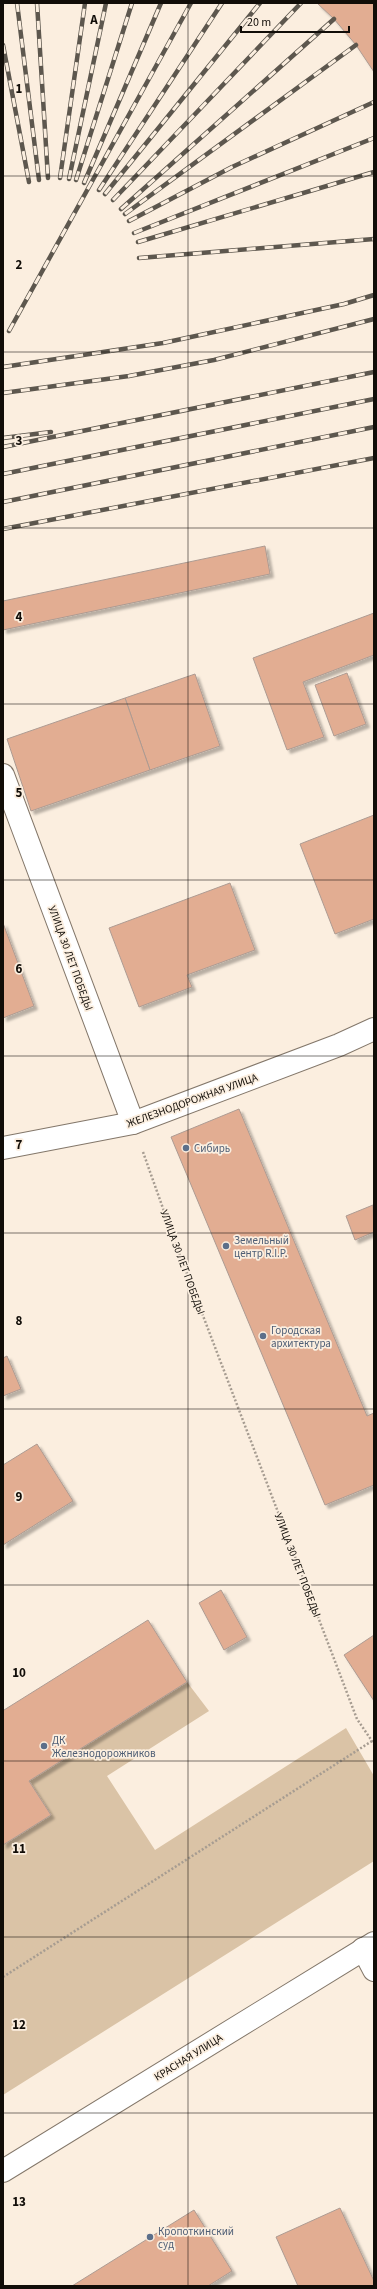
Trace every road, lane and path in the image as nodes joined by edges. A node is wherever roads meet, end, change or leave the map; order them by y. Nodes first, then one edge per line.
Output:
1 (3, 775) edge
2 (374, 1029) edge
3 (133, 1123) junction
4 (3, 1148) edge
5 (373, 1743) edge
6 (368, 1946) edge
7 (374, 1970) edge
8 (3, 1977) edge
9 (3, 2171) edge

1 - 3 street, УЛИЦА 30 ЛЕТ ПОБЕДЫ
2 - 3 street, ЖЕЛЕЗНОДОРОЖНАЯ УЛИЦА
3 - 4 street, ЖЕЛЕЗНОДОРОЖНАЯ УЛИЦА
3 - 5 path, УЛИЦА 30 ЛЕТ ПОБЕДЫ
5 - 8 path
6 - 7 street
6 - 9 street, КРАСНАЯ УЛИЦА

